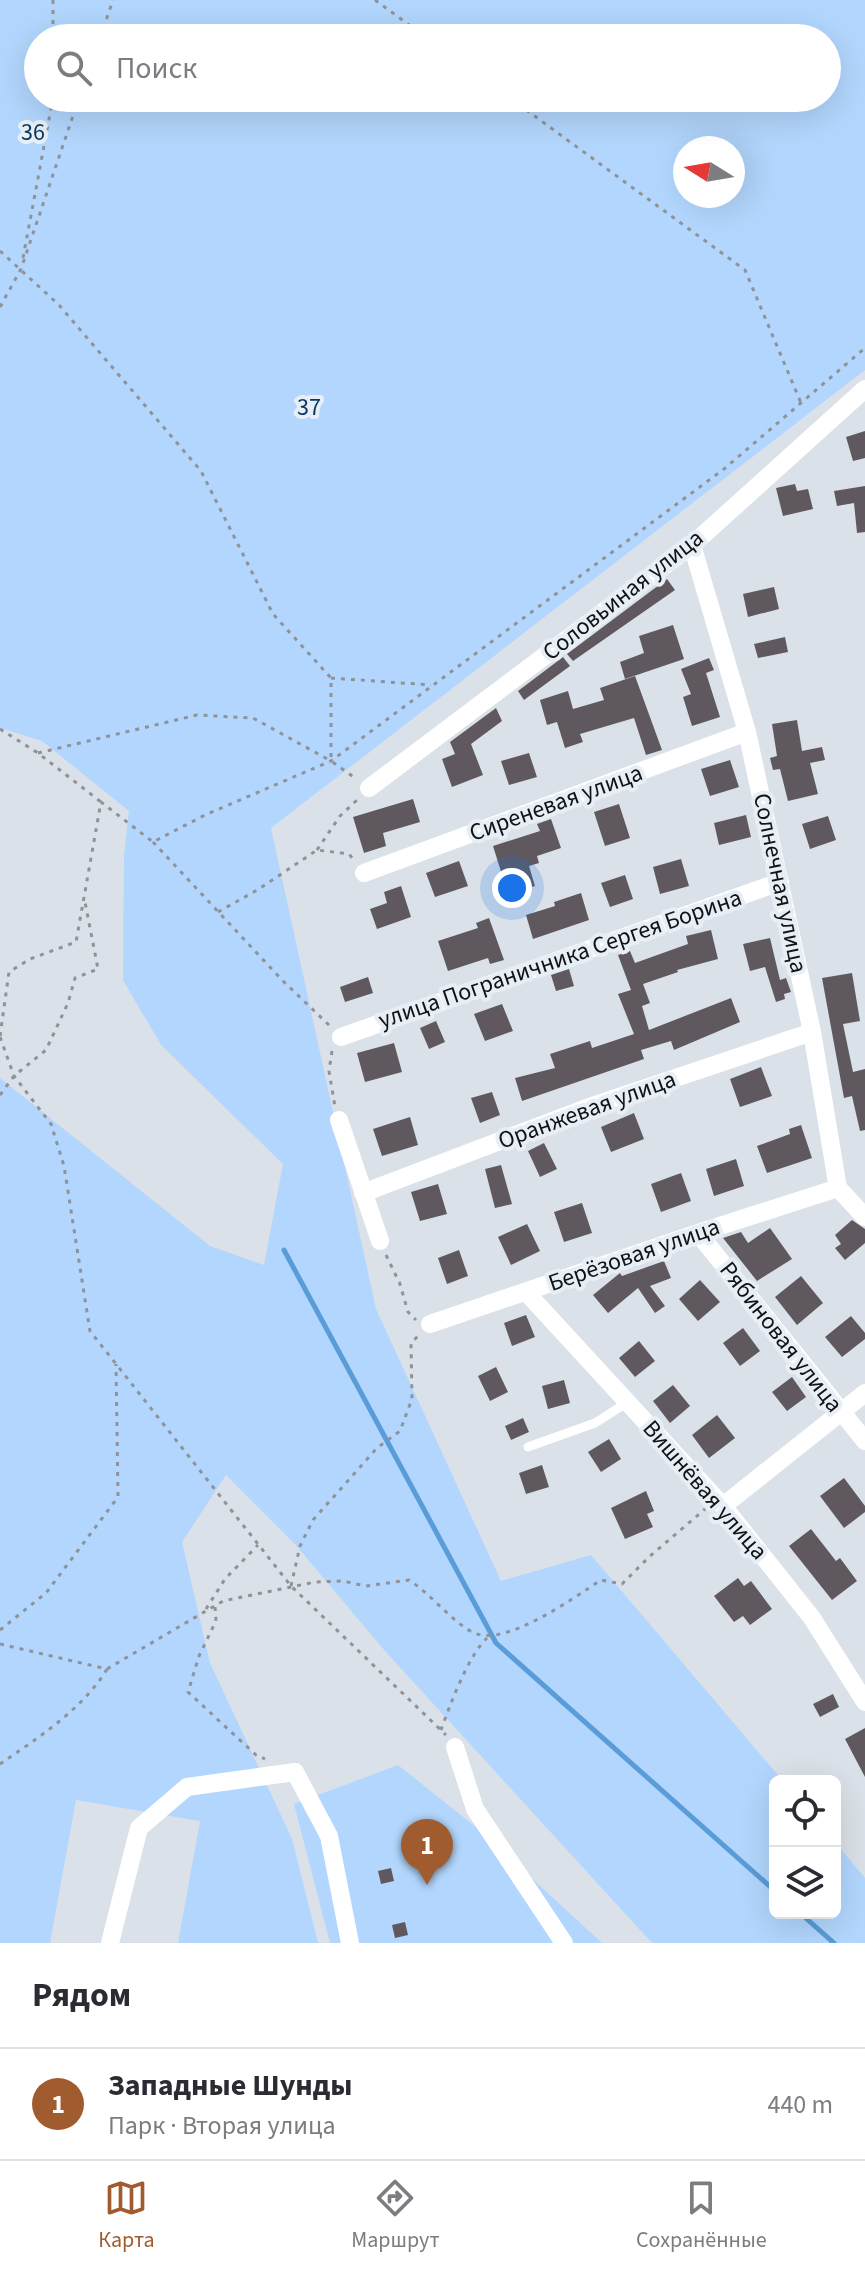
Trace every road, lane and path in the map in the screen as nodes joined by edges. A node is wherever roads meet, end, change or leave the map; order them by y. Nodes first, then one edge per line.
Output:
1 (53, 0) edge
2 (113, 0) edge
3 (375, 0) edge
4 (53, 24) edge
5 (105, 24) edge
6 (408, 24) edge
7 (50, 112) edge
8 (74, 112) edge
9 (529, 112) edge
10 (0, 251) edge
11 (21, 269) junction
12 (0, 307) edge
13 (865, 348) edge
14 (865, 389) edge
15 (801, 403) junction
16 (692, 545) junction
17 (331, 678) junction
18 (434, 685) junction
19 (0, 729) edge
20 (747, 732) junction
21 (38, 753) junction
22 (331, 761) junction
23 (369, 788) junction
24 (101, 802) junction
25 (153, 842) junction
26 (317, 850) junction
27 (364, 873) joint
28 (780, 882) junction
29 (84, 893) junction
30 (218, 912) junction
31 (812, 1032) junction
32 (0, 1037) edge
33 (341, 1037) junction
34 (14, 1076) junction
35 (0, 1095) edge
36 (339, 1120) joint
37 (838, 1188) junction
38 (363, 1193) junction
39 (865, 1217) edge
40 (698, 1233) junction
41 (380, 1241) joint
42 (526, 1292) junction
43 (430, 1324) junction
44 (116, 1364) junction
45 (865, 1393) edge
46 (628, 1402) junction
47 (841, 1414) junction
48 (865, 1441) edge
49 (528, 1447) dead end
50 (720, 1503) junction
51 (258, 1545) junction
52 (291, 1586) junction
53 (215, 1606) junction
54 (204, 1612) junction
55 (0, 1630) edge
56 (488, 1638) junction
57 (0, 1644) edge
58 (107, 1669) junction
59 (865, 1702) edge
60 (441, 1730) junction
61 (455, 1747) joint
62 (269, 1760) dead end
63 (0, 1764) edge
64 (110, 1943) edge
65 (350, 1943) edge
66 (564, 1943) edge

1 - 4 path
2 - 5 path
3 - 6 path
7 - 11 path
8 - 11 path
9 - 15 path
10 - 11 path
11 - 12 path
11 - 17 path
13 - 15 path
14 - 16 street, Соловьиная улица
15 - 18 path
16 - 20 street, Солнечная улица
16 - 23 street, Соловьиная улица
17 - 18 path
17 - 22 path
18 - 22 path
19 - 21 path
20 - 27 street, Сиреневая улица
20 - 28 street, Солнечная улица
21 - 22 path
21 - 24 path
22 - 23 path
22 - 25 path
23 - 26 path
24 - 25 path
24 - 29 path
25 - 30 path
26 - 27 path
26 - 30 path
28 - 31 street, Солнечная улица
28 - 33 street, улица Пограничника Сергея Борина
29 - 32 path
29 - 34 path
30 - 33 path
31 - 37 street, Солнечная улица
31 - 38 street, Оранжевая улица
32 - 34 path
33 - 36 path
34 - 35 path
34 - 44 path
36 - 38 street
37 - 39 street
37 - 40 street, Берёзовая улица
38 - 41 street
40 - 42 street, Берёзовая улица
40 - 47 street, Рябиновая улица
41 - 43 path
42 - 43 street, Берёзовая улица
42 - 46 street, Вишнёвая улица
43 - 52 path
44 - 51 path
44 - 55 path
45 - 47 street
46 - 49 lane
46 - 50 street, Вишнёвая улица
47 - 48 street, Рябиновая улица
47 - 50 street
50 - 56 path
50 - 59 street, Вишнёвая улица
51 - 52 path
51 - 54 path
52 - 53 path
52 - 56 path
52 - 60 path
53 - 54 path
53 - 62 path
54 - 58 path
56 - 60 path
57 - 58 path
58 - 63 path
60 - 61 path
61 - 66 street
64 - 65 street

